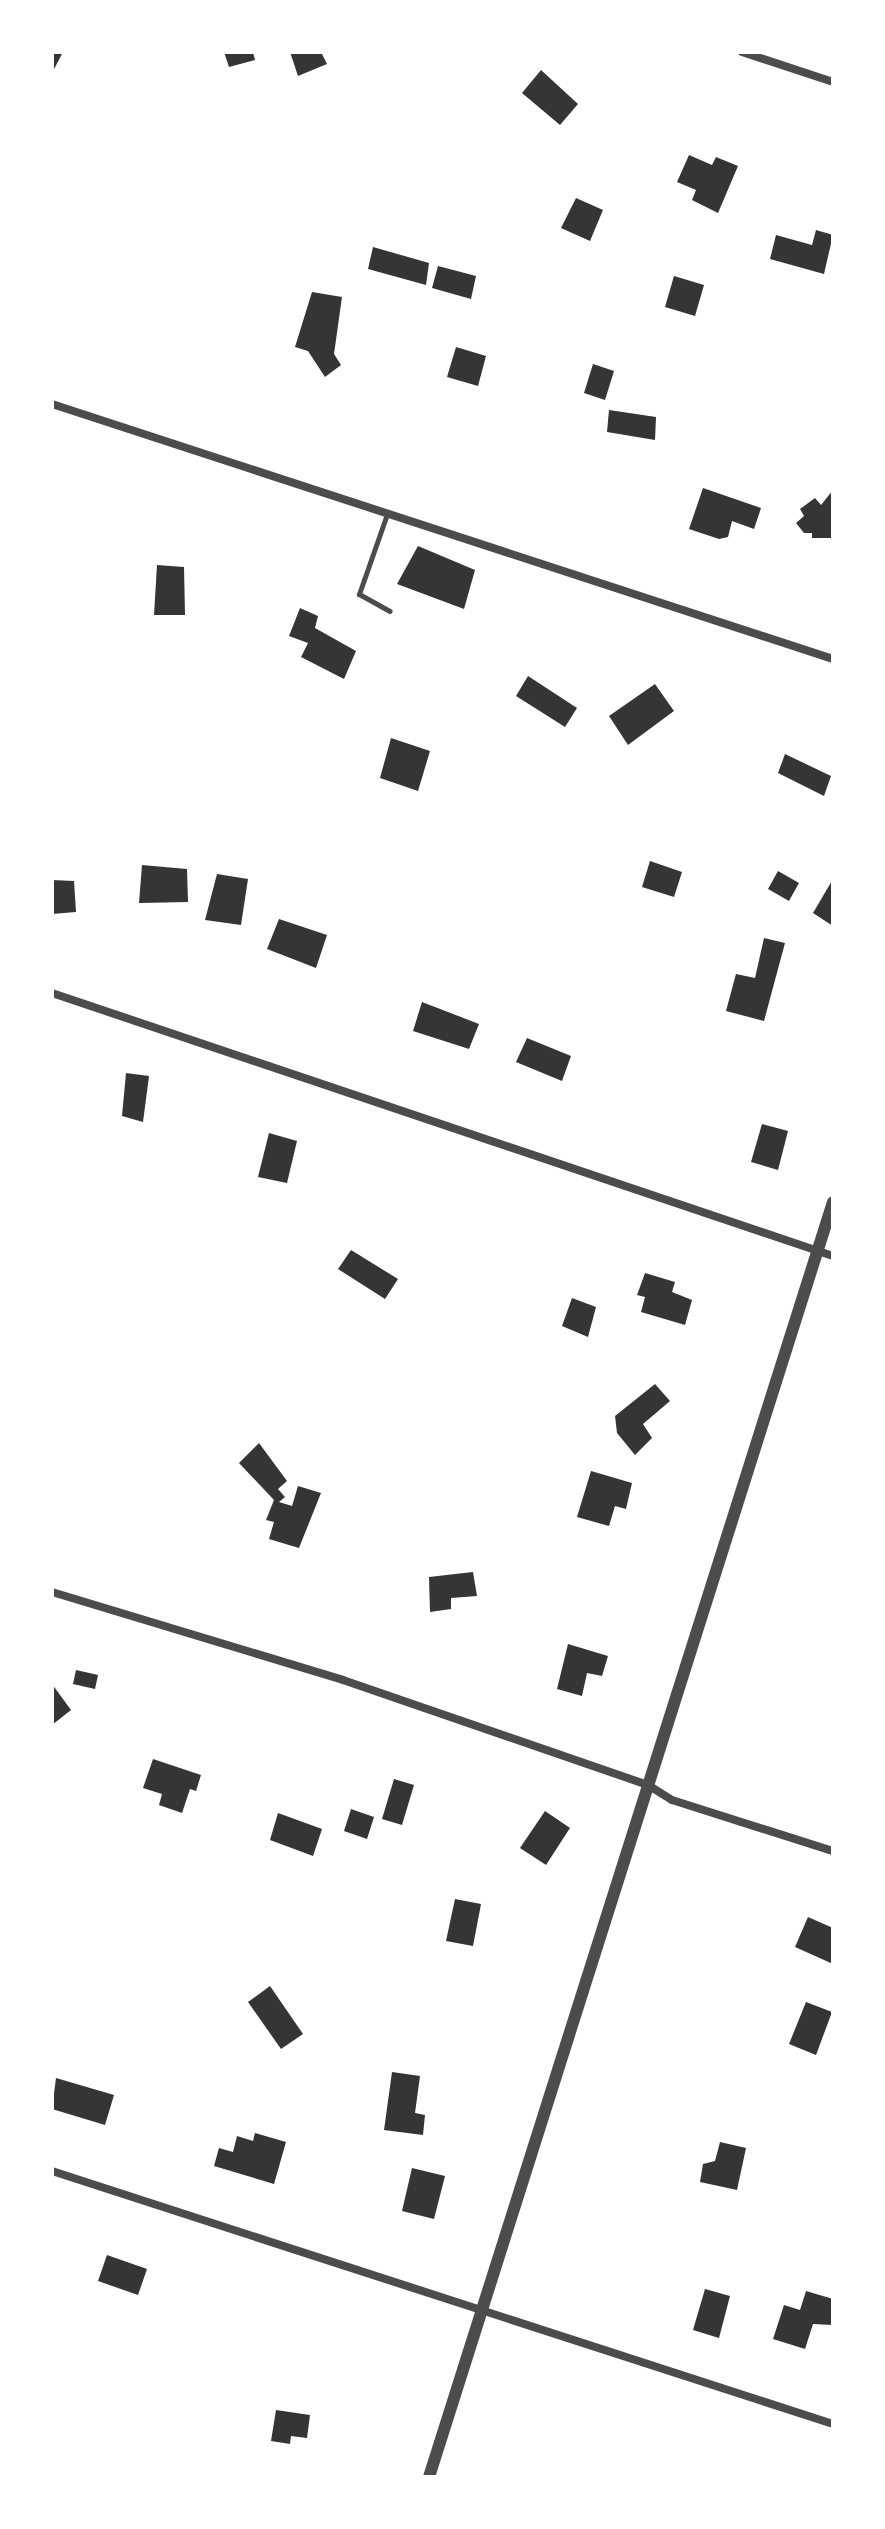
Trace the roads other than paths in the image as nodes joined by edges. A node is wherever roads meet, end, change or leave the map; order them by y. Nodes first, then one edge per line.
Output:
1 (742, 52) edge
2 (833, 82) edge
3 (52, 404) edge
4 (387, 514) junction
5 (390, 611) dead end
6 (833, 659) edge
7 (52, 993) edge
8 (833, 1202) edge
9 (818, 1249) junction
10 (833, 1256) edge
11 (52, 1592) edge
12 (648, 1785) junction
13 (833, 1851) edge
14 (52, 2171) edge
15 (481, 2314) junction
16 (833, 2424) edge
17 (429, 2477) edge

1 - 2 street
3 - 4 street
4 - 5 lane
4 - 6 street
7 - 9 street
8 - 9 street
9 - 10 street
9 - 12 street
11 - 12 street
12 - 13 street
12 - 15 street
14 - 15 street
15 - 16 street
15 - 17 street

